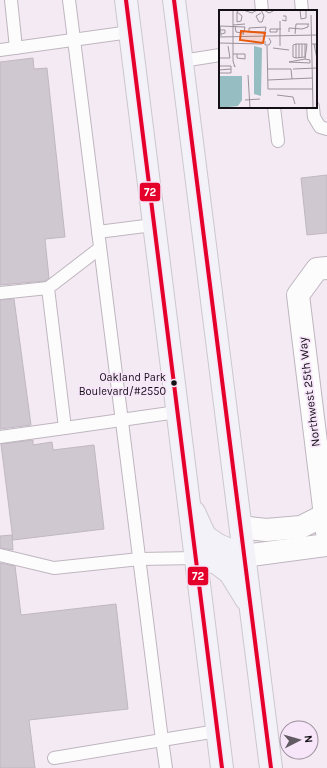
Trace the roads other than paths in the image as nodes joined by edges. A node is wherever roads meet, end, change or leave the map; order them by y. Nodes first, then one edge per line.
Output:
1 (11, 0) edge
2 (69, 0) edge
3 (126, 0) edge
4 (174, 0) edge
5 (261, 0) edge
6 (301, 0) edge
7 (262, 10) edge
8 (302, 10) edge
9 (130, 32) junction
10 (74, 40) junction
11 (16, 48) junction
12 (0, 50) edge
13 (219, 55) edge
14 (182, 60) junction
15 (274, 108) edge
16 (313, 108) edge
17 (327, 129) edge
18 (278, 142) dead end
19 (153, 225) junction
20 (98, 232) junction
21 (100, 248) junction
22 (327, 268) edge
23 (48, 288) junction
24 (0, 293) edge
25 (177, 412) junction
26 (123, 421) junction
27 (65, 428) junction
28 (0, 437) edge
29 (188, 498) junction
30 (326, 520) edge
31 (241, 527) junction
32 (327, 545) edge
33 (0, 555) edge
34 (244, 556) junction
35 (195, 558) junction
36 (140, 559) junction
37 (250, 605) junction
38 (217, 731) junction
39 (162, 740) junction
40 (54, 758) dead end
41 (166, 768) edge
42 (222, 768) edge
43 (271, 768) edge

1 - 11 lane
2 - 10 lane
3 - 9 main road
4 - 14 main road
5 - 7 lane
6 - 8 lane
9 - 10 lane
9 - 19 main road
10 - 11 lane
10 - 20 lane
11 - 12 lane
13 - 14 lane
14 - 31 main road
15 - 18 lane
16 - 17 lane
19 - 20 lane
19 - 25 main road
20 - 21 lane
21 - 23 lane
21 - 26 lane
22 - 30 street, Northwest 25th Way
23 - 24 lane
23 - 27 lane
25 - 26 lane
25 - 29 main road
26 - 27 lane
26 - 36 lane
27 - 28 lane
29 - 34 main road
29 - 35 main road
30 - 31 street
31 - 34 main road
32 - 34 street
33 - 36 lane
34 - 37 main road
35 - 36 lane
35 - 37 main road
35 - 38 main road
36 - 39 lane
37 - 43 main road
38 - 39 lane
38 - 42 main road
39 - 40 lane
39 - 41 lane

